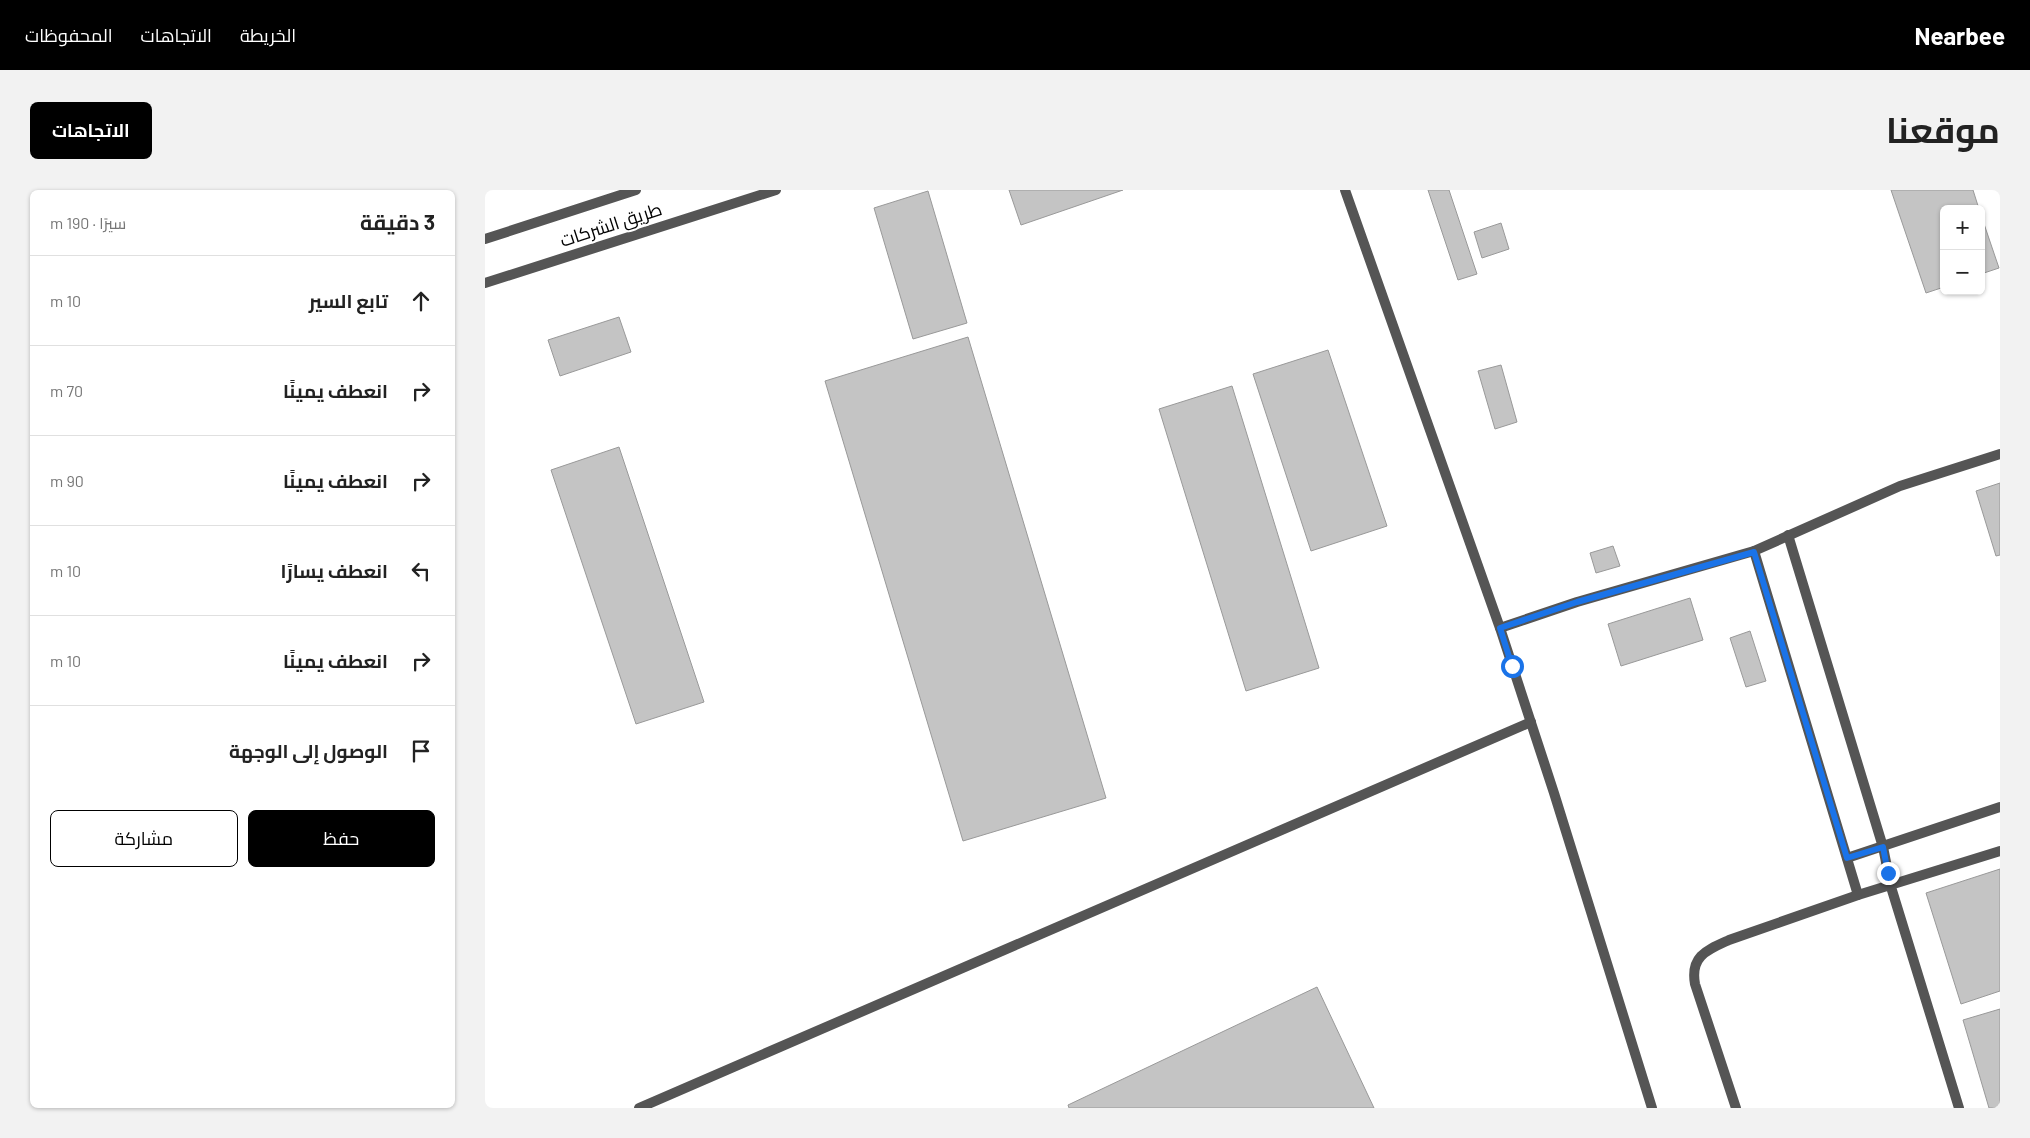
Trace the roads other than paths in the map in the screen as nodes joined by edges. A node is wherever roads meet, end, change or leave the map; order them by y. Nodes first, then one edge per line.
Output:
1 (636, 190) edge
2 (776, 190) edge
3 (1345, 190) edge
4 (485, 239) edge
5 (485, 283) edge
6 (2000, 454) edge
7 (1788, 535) junction
8 (1754, 552) junction
9 (1500, 628) junction
10 (1531, 722) junction
11 (2000, 807) edge
12 (1883, 847) junction
13 (2000, 851) edge
14 (1847, 858) junction
15 (1891, 887) junction
16 (1858, 895) junction
17 (639, 1108) edge
18 (1652, 1108) edge
19 (1736, 1108) edge
20 (1959, 1108) edge

1 - 4 street, طريق الشركات
2 - 5 street, طريق الشركات
3 - 9 street
6 - 7 street
7 - 8 street
7 - 12 street
8 - 9 street
8 - 14 street
9 - 10 street
10 - 17 street
10 - 18 street
11 - 12 street
12 - 14 street
12 - 15 street
13 - 15 street
14 - 16 street
15 - 16 street
15 - 20 street
16 - 19 street

